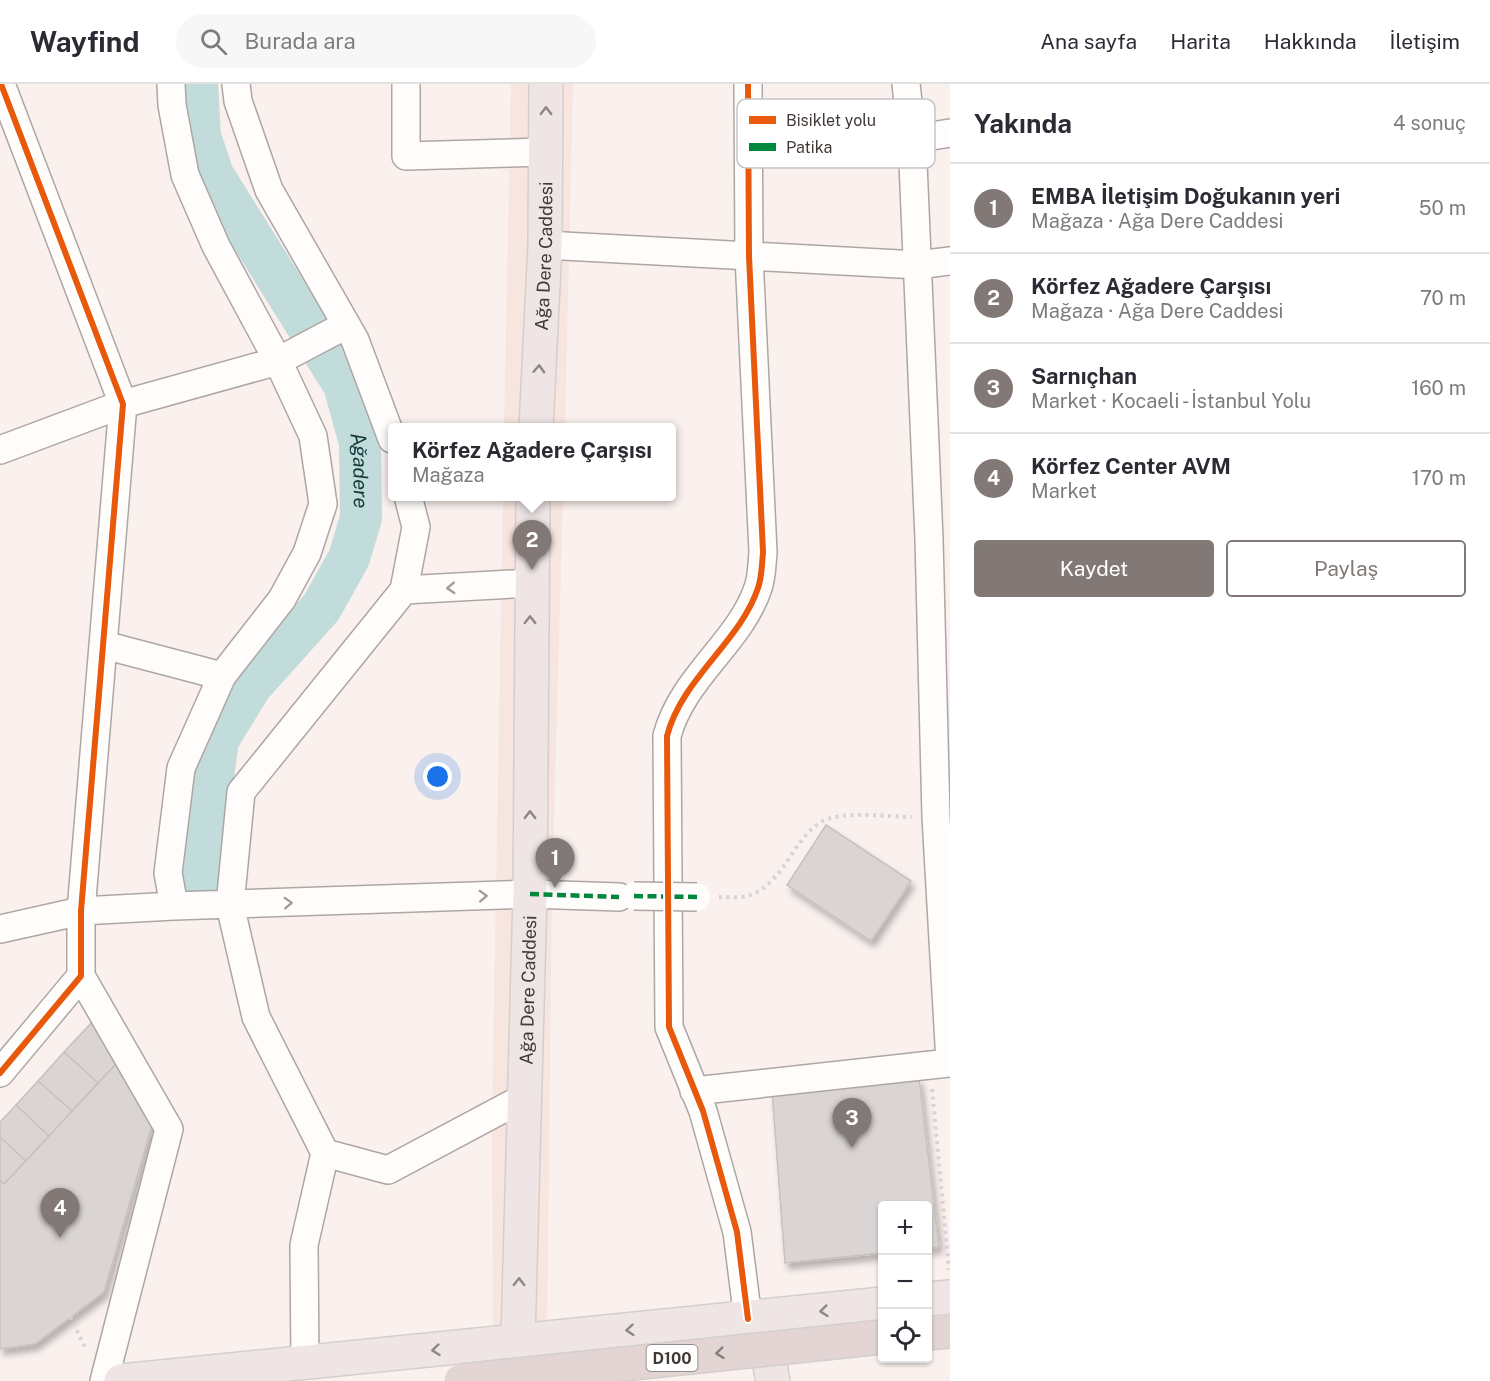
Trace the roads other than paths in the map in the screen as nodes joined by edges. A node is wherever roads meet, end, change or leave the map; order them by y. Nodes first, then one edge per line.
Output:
1 (1, 84) edge
2 (171, 84) edge
3 (236, 84) edge
4 (406, 84) edge
5 (546, 84) edge
6 (748, 84) edge
7 (906, 84) edge
8 (748, 99) edge
9 (908, 99) edge
10 (950, 133) edge
11 (935, 135) edge
12 (546, 153) junction
13 (748, 168) edge
14 (913, 168) edge
15 (545, 245) junction
16 (749, 256) junction
17 (950, 261) edge
18 (918, 265) junction
19 (346, 325) junction
20 (279, 361) junction
21 (123, 404) junction
22 (536, 423) edge
23 (388, 426) edge
24 (0, 450) edge
25 (409, 501) edge
26 (533, 501) edge
27 (939, 537) edge
28 (531, 583) junction
29 (404, 590) junction
30 (104, 645) junction
31 (222, 676) junction
32 (943, 816) edge
33 (530, 894) junction
34 (710, 897) road end
35 (230, 905) junction
36 (174, 906) junction
37 (81, 911) junction
38 (0, 929) edge
39 (81, 976) junction
40 (943, 1063) edge
41 (0, 1073) edge
42 (694, 1090) junction
43 (523, 1098) junction
44 (326, 1153) junction
45 (950, 1297) edge
46 (932, 1299) edge
47 (878, 1304) edge
48 (785, 1315) junction
49 (748, 1319) junction
50 (950, 1331) edge
51 (932, 1333) edge
52 (878, 1337) edge
53 (518, 1341) junction
54 (306, 1373) edge
55 (104, 1381) edge
56 (121, 1381) edge
57 (461, 1381) edge
58 (763, 1381) edge
59 (773, 1381) edge

1 - 21 street
2 - 20 street
3 - 19 street
4 - 12 street
12 -> 5 main road, Ağa Dere Caddesi
6 - 8 street
7 - 9 street
10 - 11 street
12 - 15 main road, Ağa Dere Caddesi
13 - 16 street
14 - 18 street
15 - 16 street
22 -> 15 main road, Ağa Dere Caddesi
16 - 18 street
16 - 42 street
17 - 18 street
18 - 27 street
19 - 20 street
19 - 23 street
20 - 21 street
20 - 31 street
21 - 24 street
21 - 30 street
25 - 29 street
26 - 28 main road, Ağa Dere Caddesi
27 - 32 street
28 -> 29 street
33 -> 28 main road, Ağa Dere Caddesi
29 - 35 street
30 - 31 street
30 - 37 street
31 - 36 street
32 - 40 street
33 - 34 street, bridge
35 -> 33 street
33 - 43 main road, Ağa Dere Caddesi
35 - 36 street
35 - 44 street
36 - 37 street
37 - 38 street
37 - 39 street
39 - 41 street
39 - 55 street
40 - 42 street
42 - 49 street
43 - 44 street
53 -> 43 main road, Ağa Dere Caddesi
44 - 54 street
45 - 46 main road
47 -> 48 main road
48 - 49 main road
48 - 59 main road
49 -> 53 main road
49 - 58 main road
50 - 51 highway
52 -> 57 highway, D100, bridge
53 -> 54 main road
54 - 56 main road

